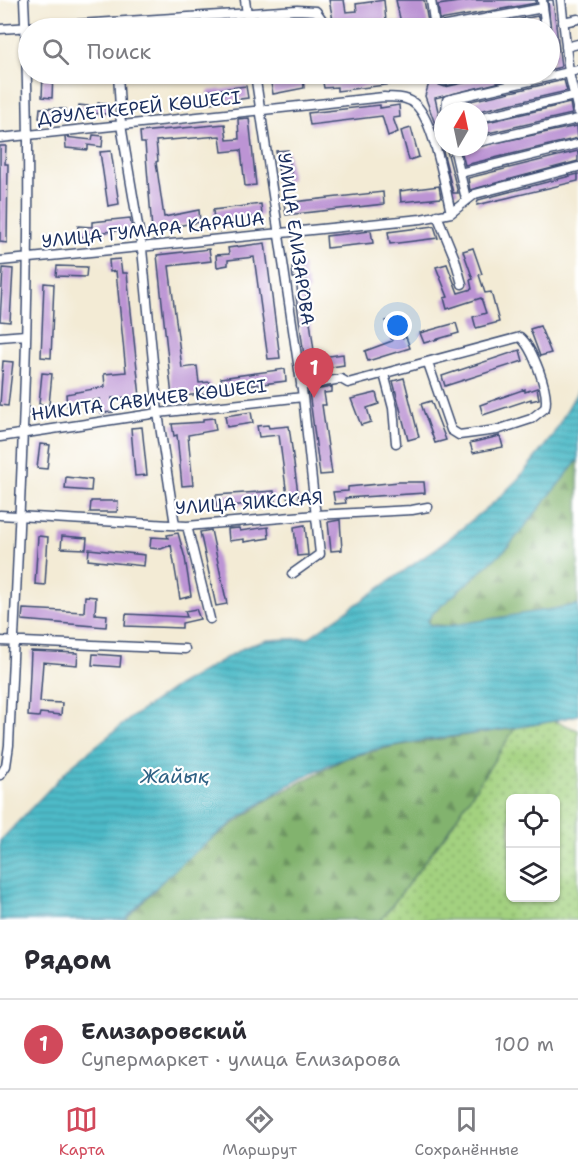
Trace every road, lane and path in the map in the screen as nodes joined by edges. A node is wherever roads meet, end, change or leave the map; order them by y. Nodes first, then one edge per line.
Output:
1 (24, 0) edge
2 (245, 0) edge
3 (431, 0) edge
4 (436, 0) edge
5 (561, 0) edge
6 (542, 4) edge
7 (246, 13) junction
8 (25, 18) edge
9 (186, 18) edge
10 (247, 18) edge
11 (321, 18) edge
12 (434, 18) edge
13 (480, 18) edge
14 (578, 19) edge
15 (563, 22) junction
16 (18, 28) edge
17 (0, 29) edge
18 (578, 44) edge
19 (566, 47) junction
20 (574, 71) edge
21 (26, 84) edge
22 (119, 84) edge
23 (257, 84) edge
24 (517, 84) edge
25 (576, 96) edge
26 (447, 102) edge
27 (578, 111) edge
28 (261, 112) junction
29 (488, 116) edge
30 (578, 119) edge
31 (121, 125) junction
32 (26, 135) junction
33 (0, 138) edge
34 (488, 140) edge
35 (578, 144) edge
36 (457, 156) edge
37 (578, 167) edge
38 (460, 173) junction
39 (466, 199) junction
40 (451, 213) junction
41 (437, 215) junction
42 (278, 234) junction
43 (142, 249) junction
44 (28, 259) junction
45 (0, 261) edge
46 (462, 284) dead end
47 (25, 335) junction
48 (0, 337) edge
49 (428, 363) junction
50 (384, 374) junction
51 (301, 386) junction
52 (303, 397) junction
53 (158, 413) junction
54 (23, 433) junction
55 (0, 436) edge
56 (396, 443) dead end
57 (428, 507) dead end
58 (0, 514) edge
59 (316, 515) junction
60 (20, 516) junction
61 (175, 525) junction
62 (187, 526) junction
63 (292, 574) dead end
64 (210, 619) dead end
65 (0, 641) edge
66 (13, 642) junction
67 (185, 649) dead end
68 (0, 714) edge
69 (10, 714) junction
70 (0, 775) edge

1 - 8 street
2 - 7 street
3 - 4 street
3 - 12 street
5 - 15 street
6 - 13 street
7 - 9 street
7 - 10 street
7 - 11 street
14 - 15 street
15 - 19 street
16 - 17 street
18 - 19 street
19 - 20 street
20 - 25 street
21 - 32 street
22 - 31 street
23 - 28 street, УЛИЦА ЕЛИЗАРОВА
24 - 26 street
25 - 27 street
25 - 29 street
28 - 31 street, ДӘУЛЕТКЕРЕЙ КӨШЕСІ
28 - 40 street, ДӘУЛЕТКЕРЕЙ КӨШЕСІ
28 - 42 street, УЛИЦА ЕЛИЗАРОВА
30 - 34 street
31 - 32 street, ДӘУЛЕТКЕРЕЙ КӨШЕСІ
31 - 43 street
32 - 33 street, ДӘУЛЕТКЕРЕЙ КӨШЕСІ
32 - 44 street
35 - 38 street
36 - 38 street
37 - 39 street
38 - 39 street
39 - 40 street
40 - 41 street, УЛИЦА ГУМАРА КАРАША
41 - 42 street, УЛИЦА ГУМАРА КАРАША
41 - 46 street
42 - 43 street, УЛИЦА ГУМАРА КАРАША
42 - 51 street, УЛИЦА ЕЛИЗАРОВА
43 - 44 street, УЛИЦА ГУМАРА КАРАША
43 - 53 street
44 - 45 street, УЛИЦА ГУМАРА КАРАША
44 - 47 street
47 - 48 street
47 - 54 street
49 - 49 street
49 - 50 street
50 - 51 street
50 - 56 street
51 - 52 street, УЛИЦА ЕЛИЗАРОВА
52 - 53 street, НИКИТА САВИЧЕВ КӨШЕСІ
52 - 59 street, УЛИЦА ЕЛИЗАРОВА
53 - 54 street, НИКИТА САВИЧЕВ КӨШЕСІ
53 - 61 street
54 - 55 street, НИКИТА САВИЧЕВ КӨШЕСІ
54 - 60 street
57 - 59 street, УЛИЦА ЯИКСКАЯ
58 - 60 street, УЛИЦА ЯИКСКАЯ
59 - 62 street, УЛИЦА ЯИКСКАЯ
59 - 63 street, УЛИЦА ЕЛИЗАРОВА
60 - 61 street, УЛИЦА ЯИКСКАЯ
60 - 66 street
61 - 62 street, УЛИЦА ЯИКСКАЯ
62 - 64 street
65 - 66 street
66 - 67 street
66 - 69 street
68 - 69 street
69 - 70 street

